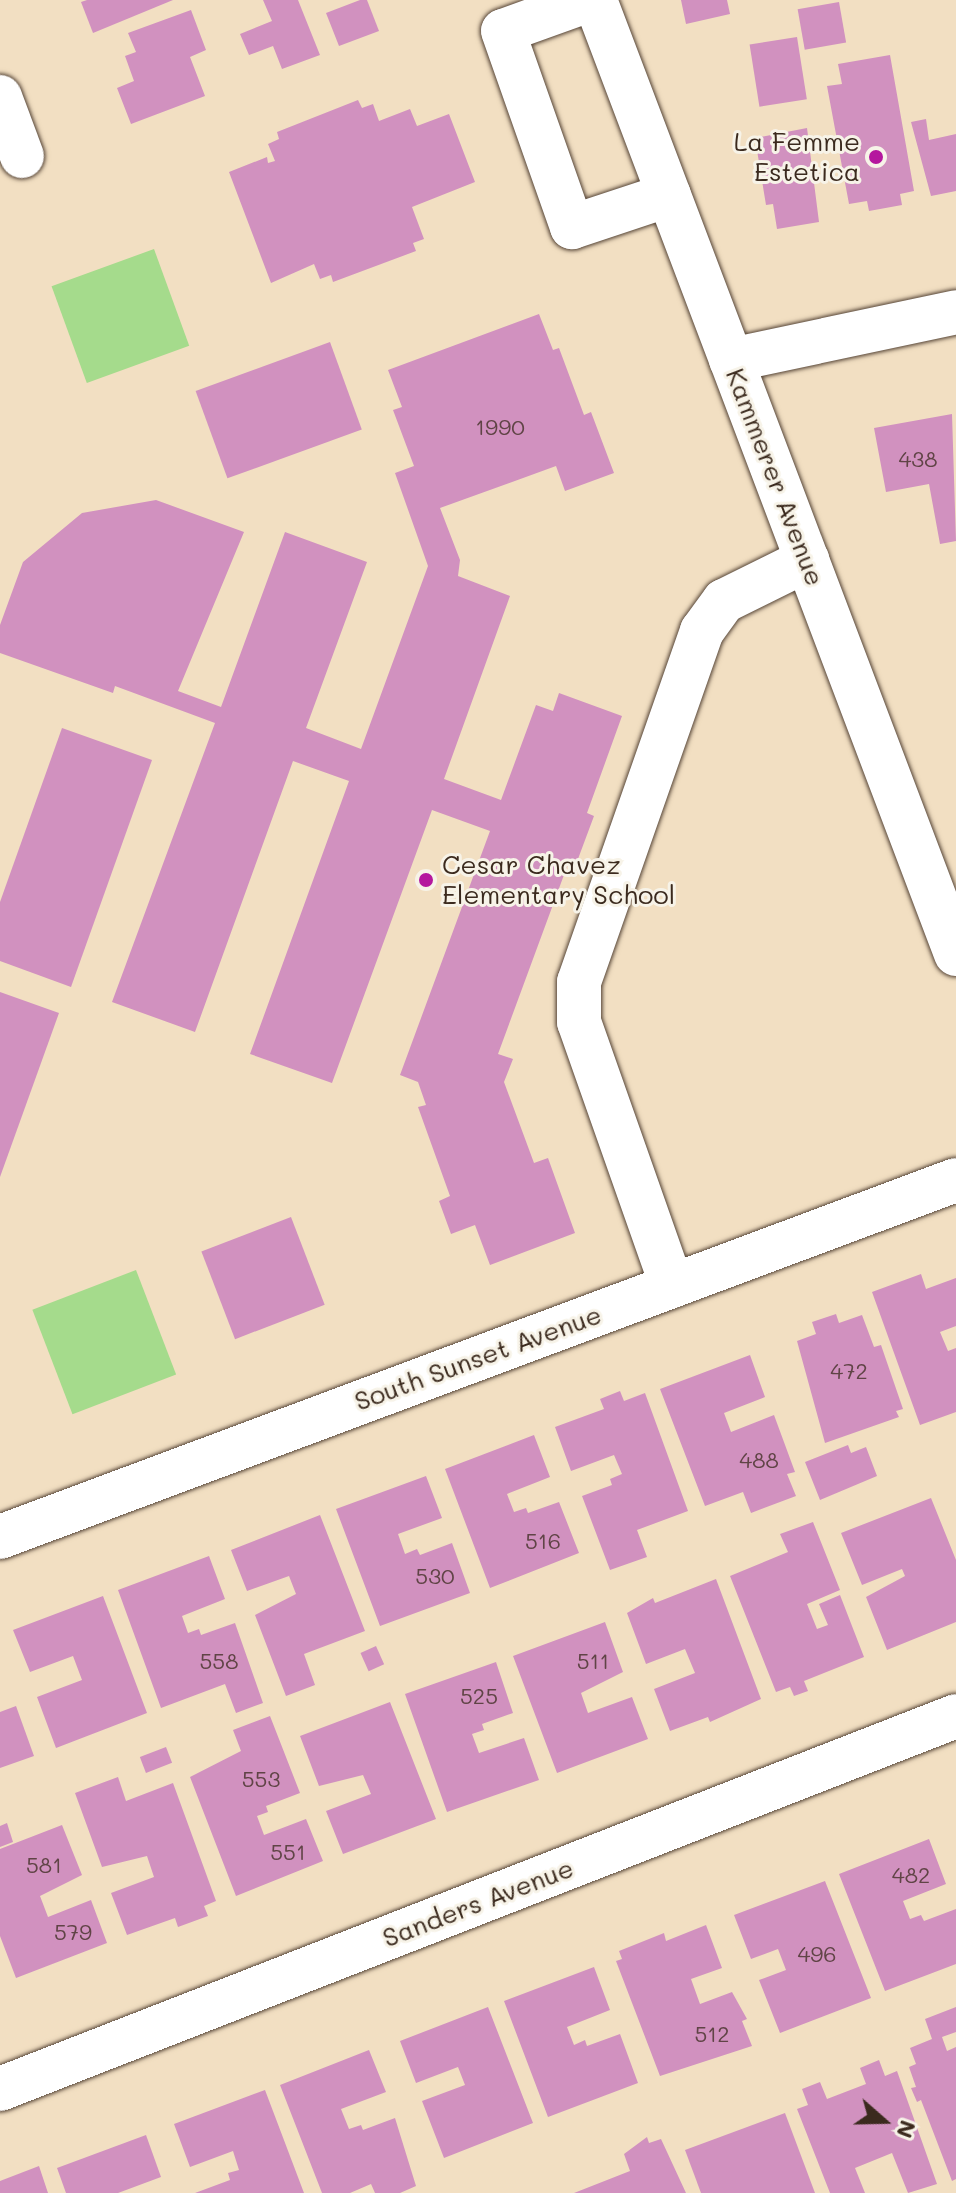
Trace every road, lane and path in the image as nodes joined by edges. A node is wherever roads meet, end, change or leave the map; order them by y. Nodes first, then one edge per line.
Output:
1 (589, 0) edge
2 (595, 0) edge
3 (0, 97) edge
4 (22, 156) dead end
5 (669, 195) junction
6 (956, 312) edge
7 (731, 360) junction
8 (807, 560) junction
9 (956, 954) edge
10 (956, 1180) edge
11 (672, 1286) junction
12 (0, 1537) edge
13 (956, 1716) edge
14 (0, 2089) edge

1 - 5 street
2 - 5 street, Kammerer Avenue
3 - 4 street
5 - 7 street, Kammerer Avenue
6 - 7 street
7 - 8 street, Kammerer Avenue
8 - 9 street, Kammerer Avenue
8 - 11 street
10 - 11 street, South Sunset Avenue
11 - 12 street, South Sunset Avenue
13 - 14 street, Sanders Avenue

